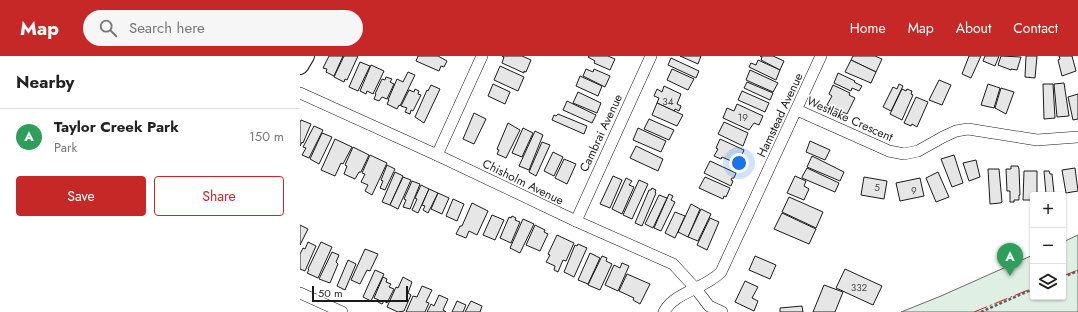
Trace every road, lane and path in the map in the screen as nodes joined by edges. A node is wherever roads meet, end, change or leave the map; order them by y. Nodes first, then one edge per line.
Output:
1 (306, 56) edge
2 (482, 56) edge
3 (651, 56) edge
4 (821, 56) edge
5 (300, 66) edge
6 (300, 93) edge
7 (797, 110) junction
8 (1078, 137) edge
9 (437, 155) junction
10 (576, 221) junction
11 (1078, 270) edge
12 (1066, 276) edge
13 (696, 289) junction
14 (1030, 290) edge
15 (300, 293) edge
16 (342, 312) edge
17 (664, 312) edge
18 (722, 312) edge
19 (981, 312) edge

1 - 5 street
2 - 9 street
3 - 10 street, Cambrai Avenue
4 - 7 street, Hamstead Avenue
6 - 9 street, Chisholm Avenue
7 - 8 street, Westlake Crescent
7 - 13 street, Hamstead Avenue
9 - 10 street, Chisholm Avenue
10 - 13 street, Chisholm Avenue
11 - 12 path
13 - 17 street, Hamstead Avenue
13 - 18 street, Chisholm Avenue
14 - 19 path
15 - 16 street

